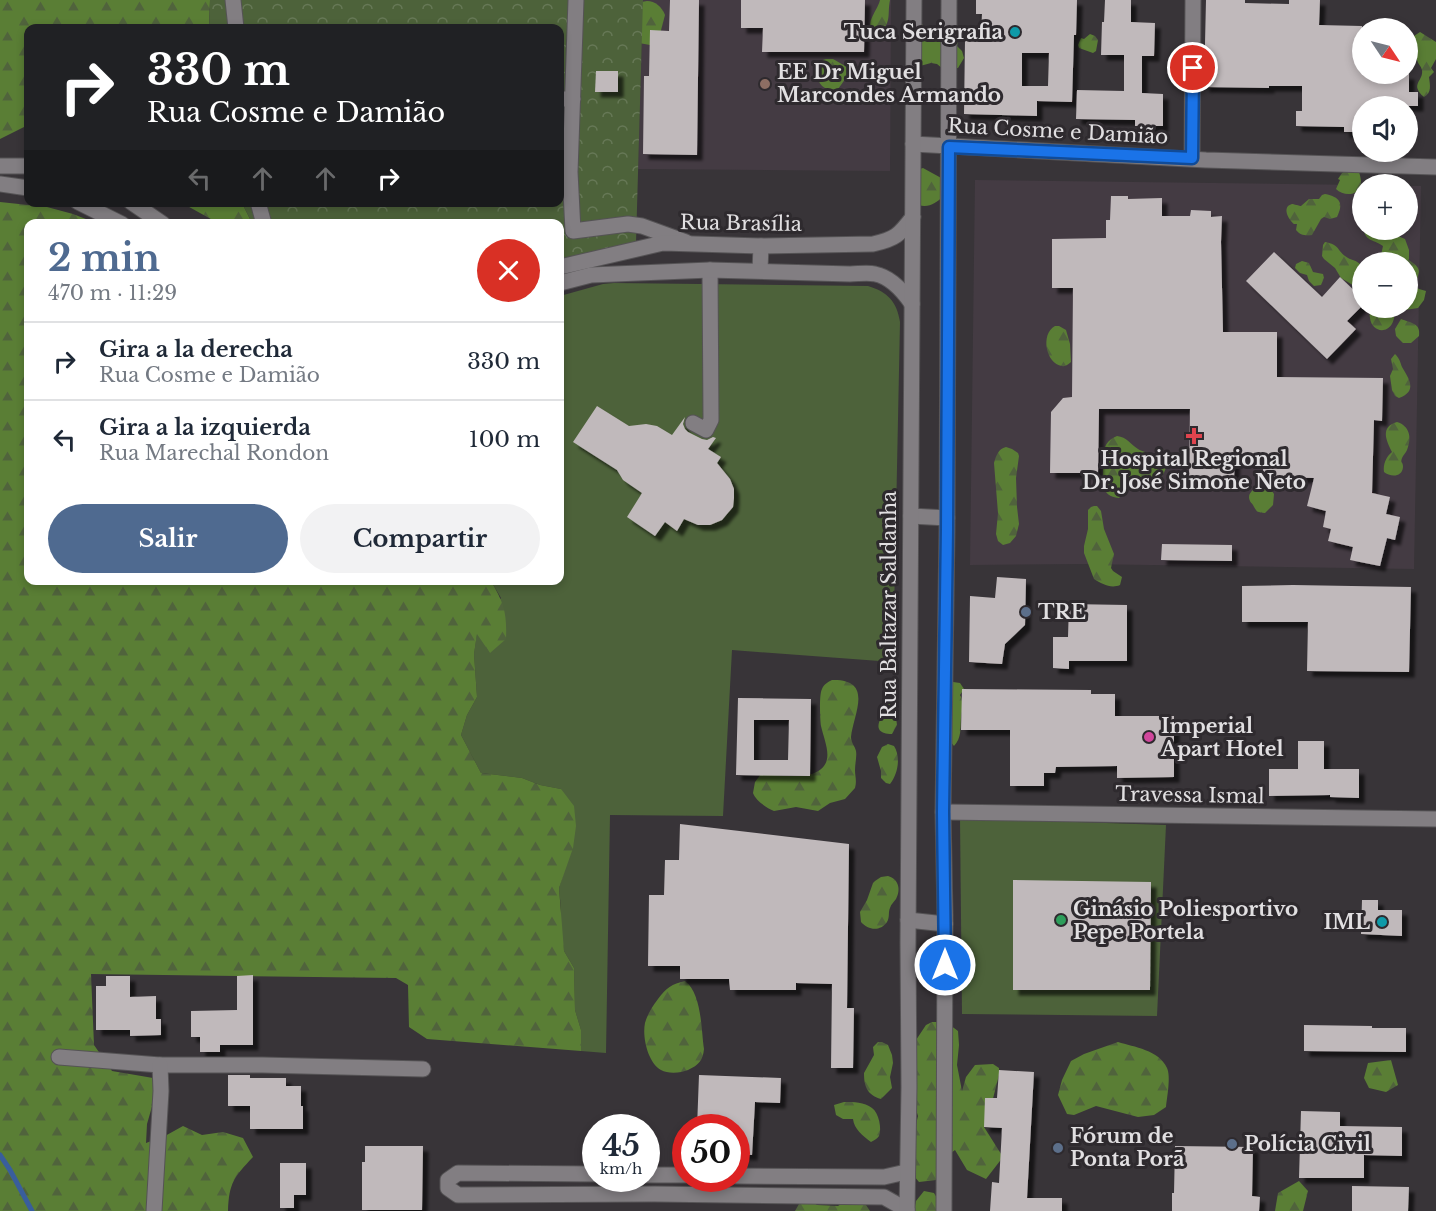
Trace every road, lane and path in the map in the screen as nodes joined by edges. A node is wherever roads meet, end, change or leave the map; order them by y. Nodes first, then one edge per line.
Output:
1 (233, 0) edge
2 (576, 0) edge
3 (914, 0) edge
4 (949, 0) edge
5 (1193, 0) edge
6 (236, 24) edge
7 (566, 99) edge
8 (913, 144) junction
9 (949, 147) junction
10 (1192, 158) junction
11 (0, 166) edge
12 (24, 166) edge
13 (1436, 166) edge
14 (0, 184) edge
15 (24, 187) edge
16 (88, 207) edge
17 (138, 207) edge
18 (913, 217) junction
19 (112, 219) edge
20 (156, 219) edge
21 (566, 233) edge
22 (692, 244) junction
23 (761, 246) junction
24 (564, 266) edge
25 (710, 270) junction
26 (760, 270) junction
27 (564, 282) edge
28 (912, 304) junction
29 (693, 423) dead end
30 (911, 516) junction
31 (947, 518) junction
32 (943, 812) junction
33 (1436, 819) edge
34 (908, 920) junction
35 (945, 924) junction
36 (59, 1057) dead end
37 (160, 1065) junction
38 (423, 1069) dead end
39 (906, 1172) junction
40 (582, 1174) edge
41 (750, 1176) edge
42 (654, 1194) joint
43 (154, 1211) edge
44 (907, 1211) edge
45 (944, 1211) edge

1 - 6 main road
2 - 7 main road
3 - 8 main road, Rua Baltazar Saldanha
4 - 9 main road
5 - 10 main road
7 - 21 main road
8 - 9 main road, Rua Cosme e Damião
8 - 18 main road, Rua Baltazar Saldanha
9 - 10 main road, Rua Cosme e Damião
9 - 31 main road
10 - 13 main road, Rua Cosme e Damião
11 - 12 main road
14 - 15 main road
16 - 19 main road
17 - 20 main road
18 - 23 main road, Rua Brasília
18 - 28 main road, Rua Baltazar Saldanha
21 - 22 main road
22 - 23 main road, Rua Brasília
22 - 24 main road, Rua Brasília
23 - 26 main road
25 - 26 main road
25 - 27 main road
25 - 29 main road
26 - 28 main road
28 - 30 main road, Rua Baltazar Saldanha
30 - 31 main road
30 - 34 main road, Rua Baltazar Saldanha
31 - 32 main road
32 - 33 main road, Travessa Ismal
32 - 35 main road
34 - 35 main road
34 - 39 main road, Rua Baltazar Saldanha
35 - 45 main road
36 - 37 main road
37 - 38 main road
37 - 43 main road
39 - 41 main road
39 - 44 main road, Rua Baltazar Saldanha
40 - 42 main road
42 - 44 main road

